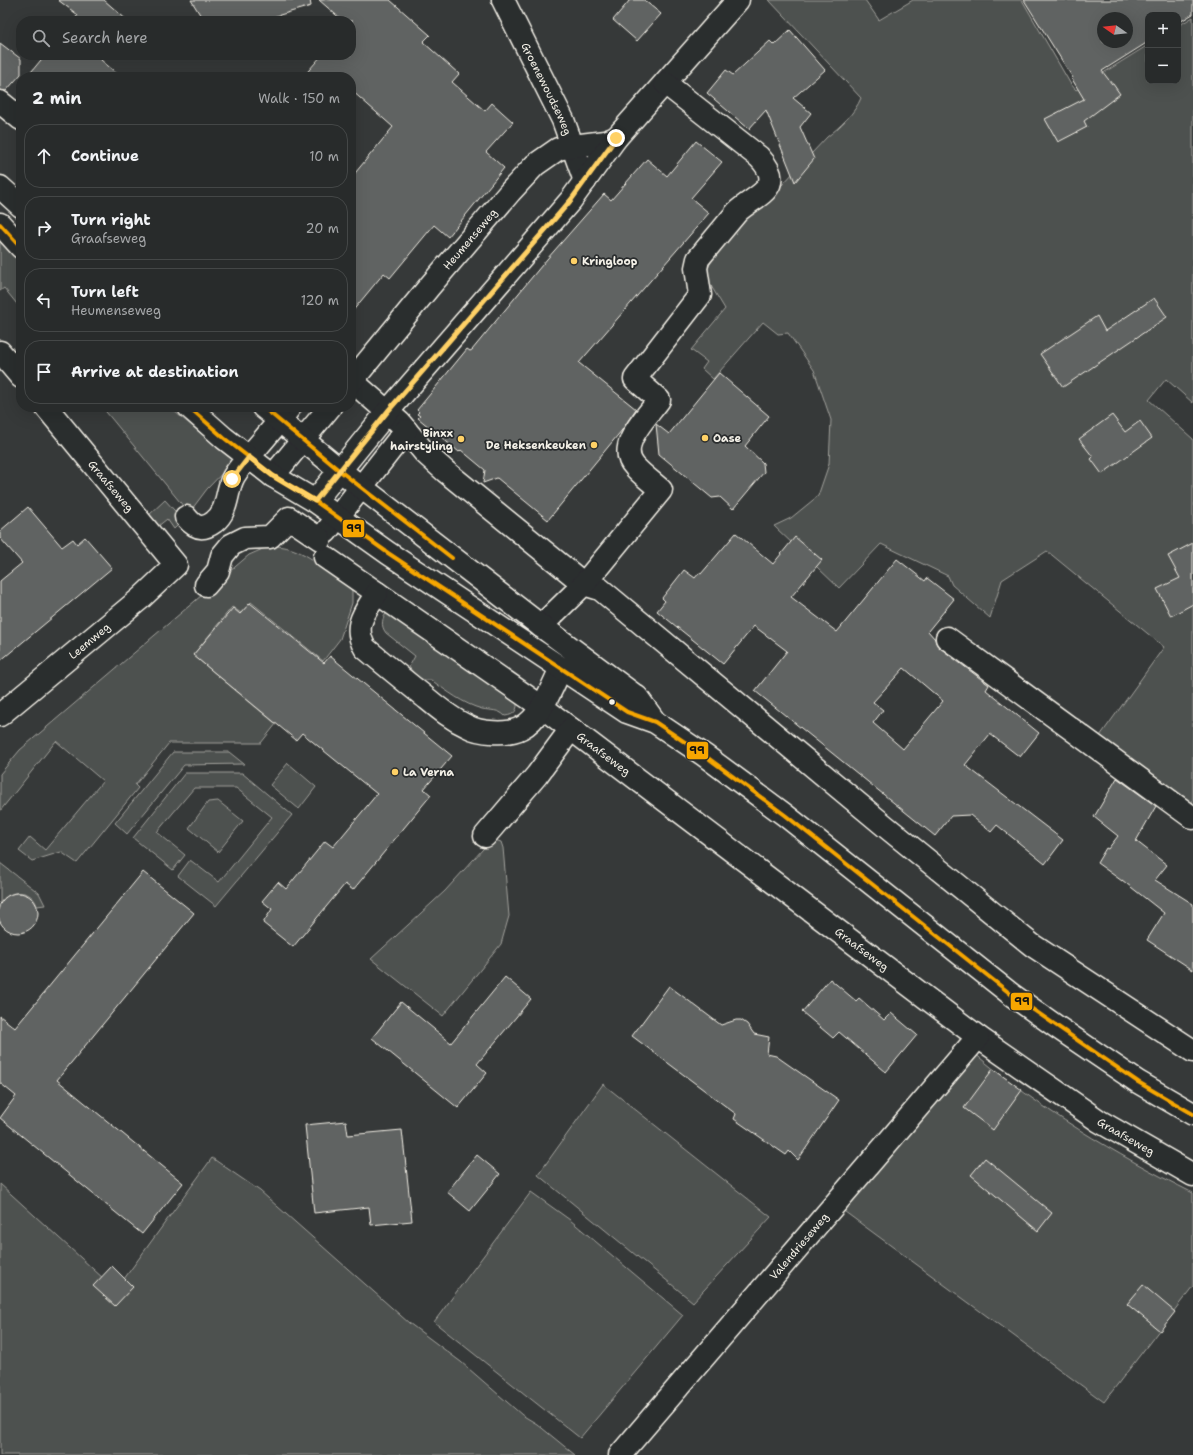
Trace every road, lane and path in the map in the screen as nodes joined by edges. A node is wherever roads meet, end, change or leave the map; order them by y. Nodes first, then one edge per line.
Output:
1 (503, 0) edge
2 (738, 0) edge
3 (665, 83) junction
4 (0, 102) edge
5 (16, 115) edge
6 (616, 138) junction
7 (573, 146) junction
8 (585, 181) junction
9 (0, 187) edge
10 (16, 201) edge
11 (0, 224) edge
12 (16, 242) edge
13 (0, 352) edge
14 (366, 363) junction
15 (16, 371) edge
16 (356, 375) edge
17 (356, 385) edge
18 (402, 394) junction
19 (388, 411) junction
20 (50, 412) edge
21 (195, 412) edge
22 (277, 412) edge
23 (326, 412) edge
24 (406, 430) junction
25 (302, 440) junction
26 (249, 457) junction
27 (340, 471) junction
28 (273, 476) junction
29 (361, 488) junction
30 (315, 501) junction
31 (220, 516) junction
32 (186, 517) dead end
33 (338, 517) junction
34 (245, 538) junction
35 (319, 548) junction
36 (176, 565) joint
37 (584, 584) junction
38 (206, 585) dead end
39 (376, 593) junction
40 (541, 626) junction
41 (947, 638) dead end
42 (561, 668) junction
43 (542, 707) junction
44 (0, 715) edge
45 (655, 722) junction
46 (571, 729) junction
47 (1193, 818) edge
48 (485, 836) dead end
49 (978, 1037) junction
50 (1193, 1052) edge
51 (1193, 1114) edge
52 (1193, 1175) edge
53 (620, 1455) edge

1 - 7 street, Groenewoudseweg
2 - 3 street
3 - 6 street
3 - 37 street
4 - 5 street
6 - 7 street, Heumenseweg
6 - 8 street
7 - 8 street, Groenewoudseweg
7 - 14 street, Heumenseweg
8 - 18 street
9 - 10 street
11 - 12 street
13 - 15 street
14 - 16 street, Heumenseweg
14 - 18 street
17 - 19 street
18 - 19 street
19 - 24 street
19 - 27 street
20 - 36 street, Graafseweg
21 - 26 street
22 - 25 street
22 - 26 street
23 - 25 street
24 - 29 street
24 - 37 street
25 - 27 street
25 - 28 street
26 - 28 street
26 - 31 street
27 - 29 street
27 - 30 street
28 - 30 street
29 - 33 street
29 - 40 street
30 - 33 street
31 - 32 street
31 - 34 street
33 - 35 street
33 - 42 street
34 - 35 street, Graafseweg
34 - 38 street
35 - 39 street, Graafseweg
36 - 44 street, Leemweg
37 - 40 street
37 - 50 street
39 - 43 street, Graafseweg
39 - 43 street
40 - 45 street
41 - 47 street
42 - 43 street
42 - 45 street
43 - 46 street, Graafseweg
45 - 51 street
46 - 48 street
46 - 49 street, Graafseweg
49 - 52 street, Graafseweg
49 - 53 street, Valendrieseweg

